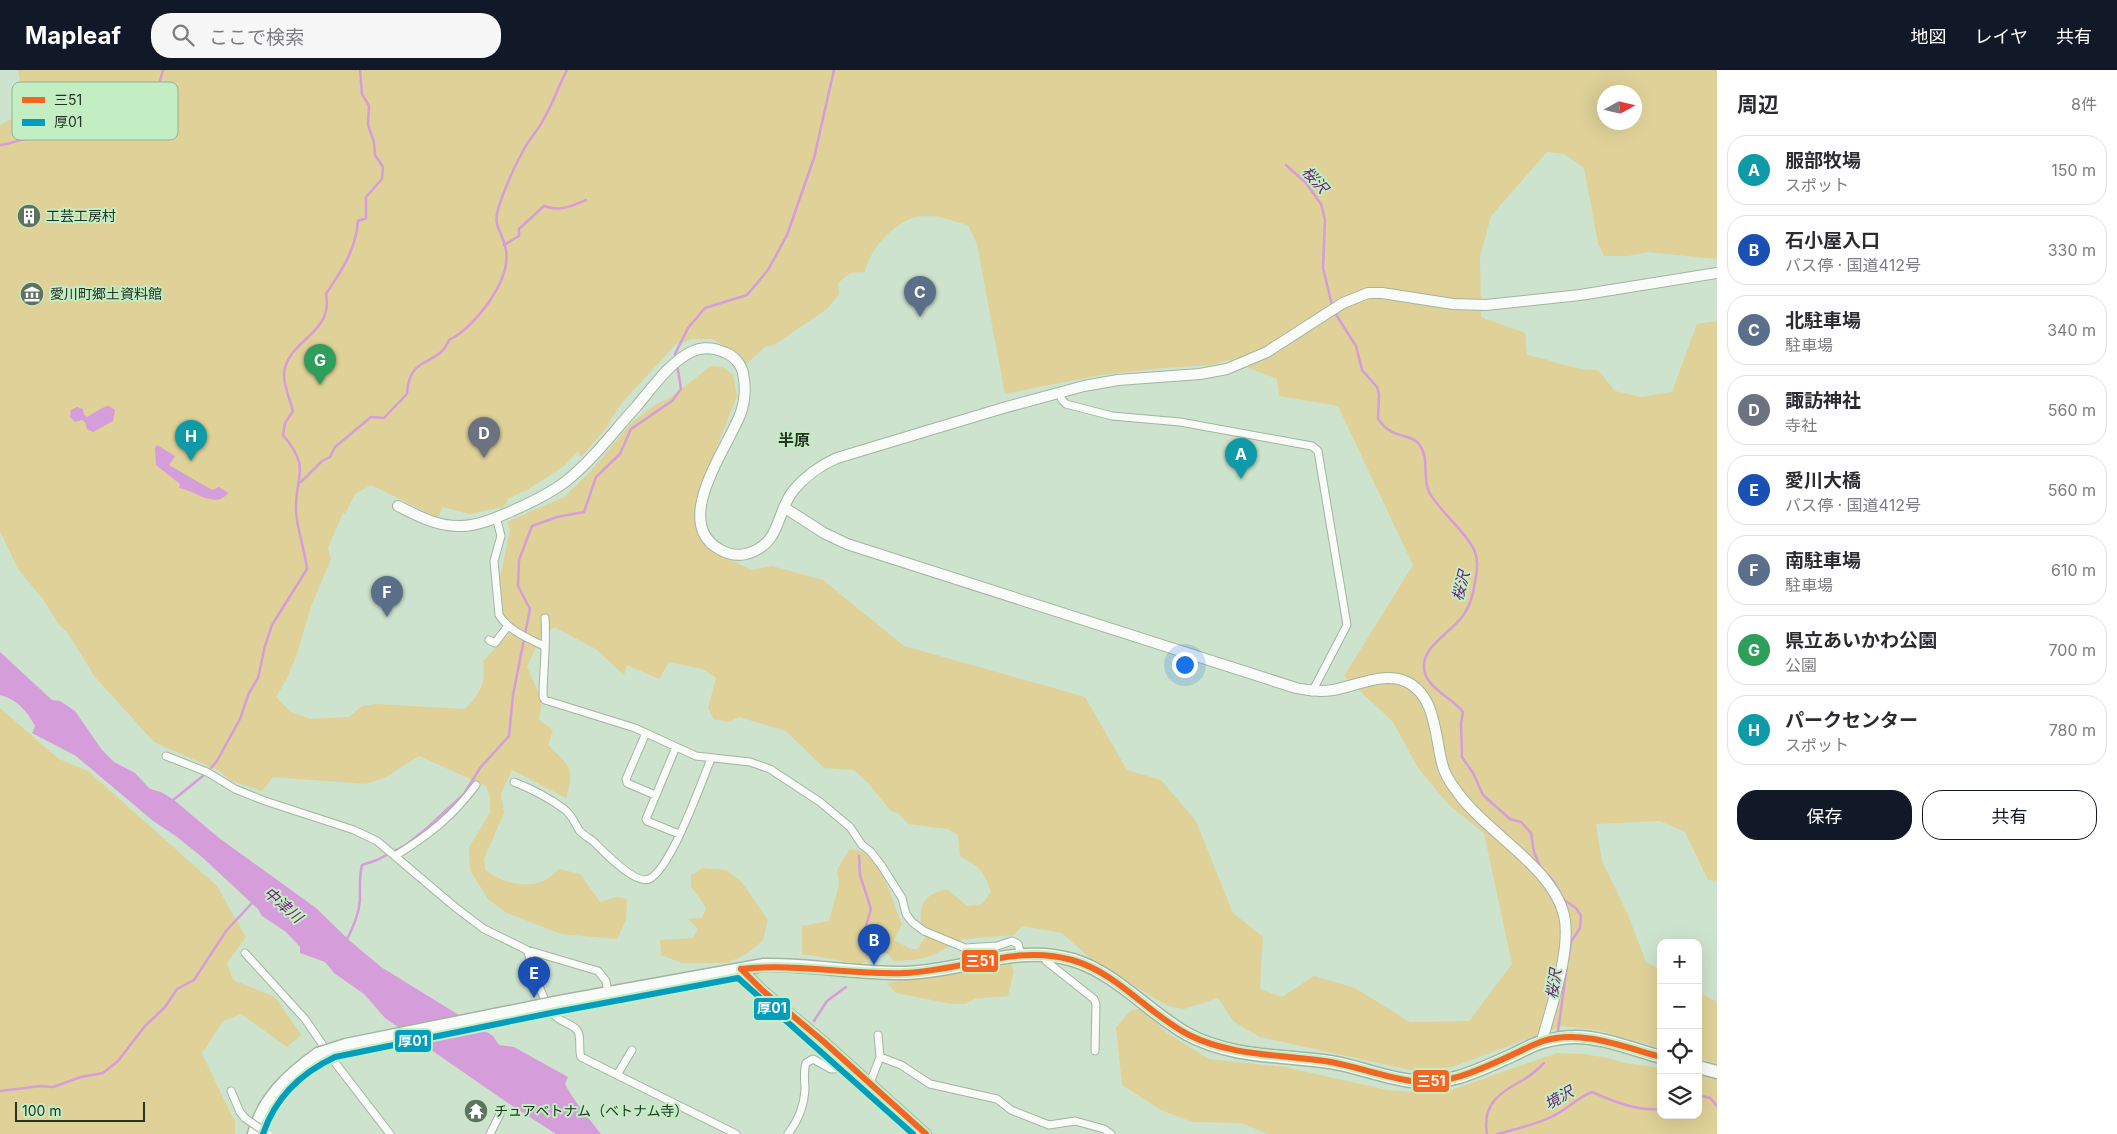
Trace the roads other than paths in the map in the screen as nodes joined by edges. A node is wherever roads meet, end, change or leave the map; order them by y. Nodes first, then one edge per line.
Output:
1 (1717, 273) edge
2 (1059, 392) junction
3 (398, 506) dead end
4 (785, 508) junction
5 (496, 517) junction
6 (545, 618) dead end
7 (508, 626) junction
8 (489, 640) dead end
9 (544, 646) junction
10 (1312, 692) junction
11 (646, 733) junction
12 (676, 747) junction
13 (166, 756) dead end
14 (711, 759) junction
15 (514, 782) dead end
16 (476, 785) dead end
17 (655, 795) junction
18 (679, 834) junction
19 (395, 856) junction
20 (527, 950) junction
21 (245, 953) dead end
22 (1047, 954) junction
23 (1021, 955) junction
24 (741, 969) junction
25 (608, 993) junction
26 (878, 1035) dead end
27 (1542, 1041) junction
28 (632, 1050) dead end
29 (1095, 1052) dead end
30 (1657, 1056) edge
31 (880, 1057) junction
32 (854, 1068) junction
33 (1702, 1068) edge
34 (1717, 1072) edge
35 (617, 1075) junction
36 (870, 1083) junction
37 (231, 1091) dead end
38 (500, 1114) dead end
39 (254, 1134) edge
40 (268, 1134) edge
41 (390, 1134) edge
42 (490, 1134) edge
43 (736, 1134) edge
44 (788, 1134) edge
45 (926, 1134) edge
46 (1111, 1134) edge

1 - 2 street
2 - 4 street
2 - 10 street
3 - 5 street
4 - 5 street
4 - 10 street
5 - 7 street
6 - 9 street
7 - 8 street
7 - 9 street
9 - 11 street
10 - 27 street
11 - 12 street
11 - 17 street
12 - 14 street
12 - 17 street
13 - 19 street
14 - 18 street
14 - 23 street
15 - 18 street
16 - 19 street
17 - 18 street
19 - 20 street
20 - 25 street
20 - 35 street
21 - 41 street
22 - 23 highway
22 - 27 highway
22 - 29 street
23 - 24 highway
24 - 25 highway
24 - 32 street
25 - 39 highway, bridge
26 - 31 street
27 - 30 highway
28 - 35 street
31 - 36 street
31 - 46 street
32 - 36 street
32 - 44 street
33 - 34 highway
35 - 43 street
36 - 45 street
37 - 40 street, bridge
38 - 42 street

